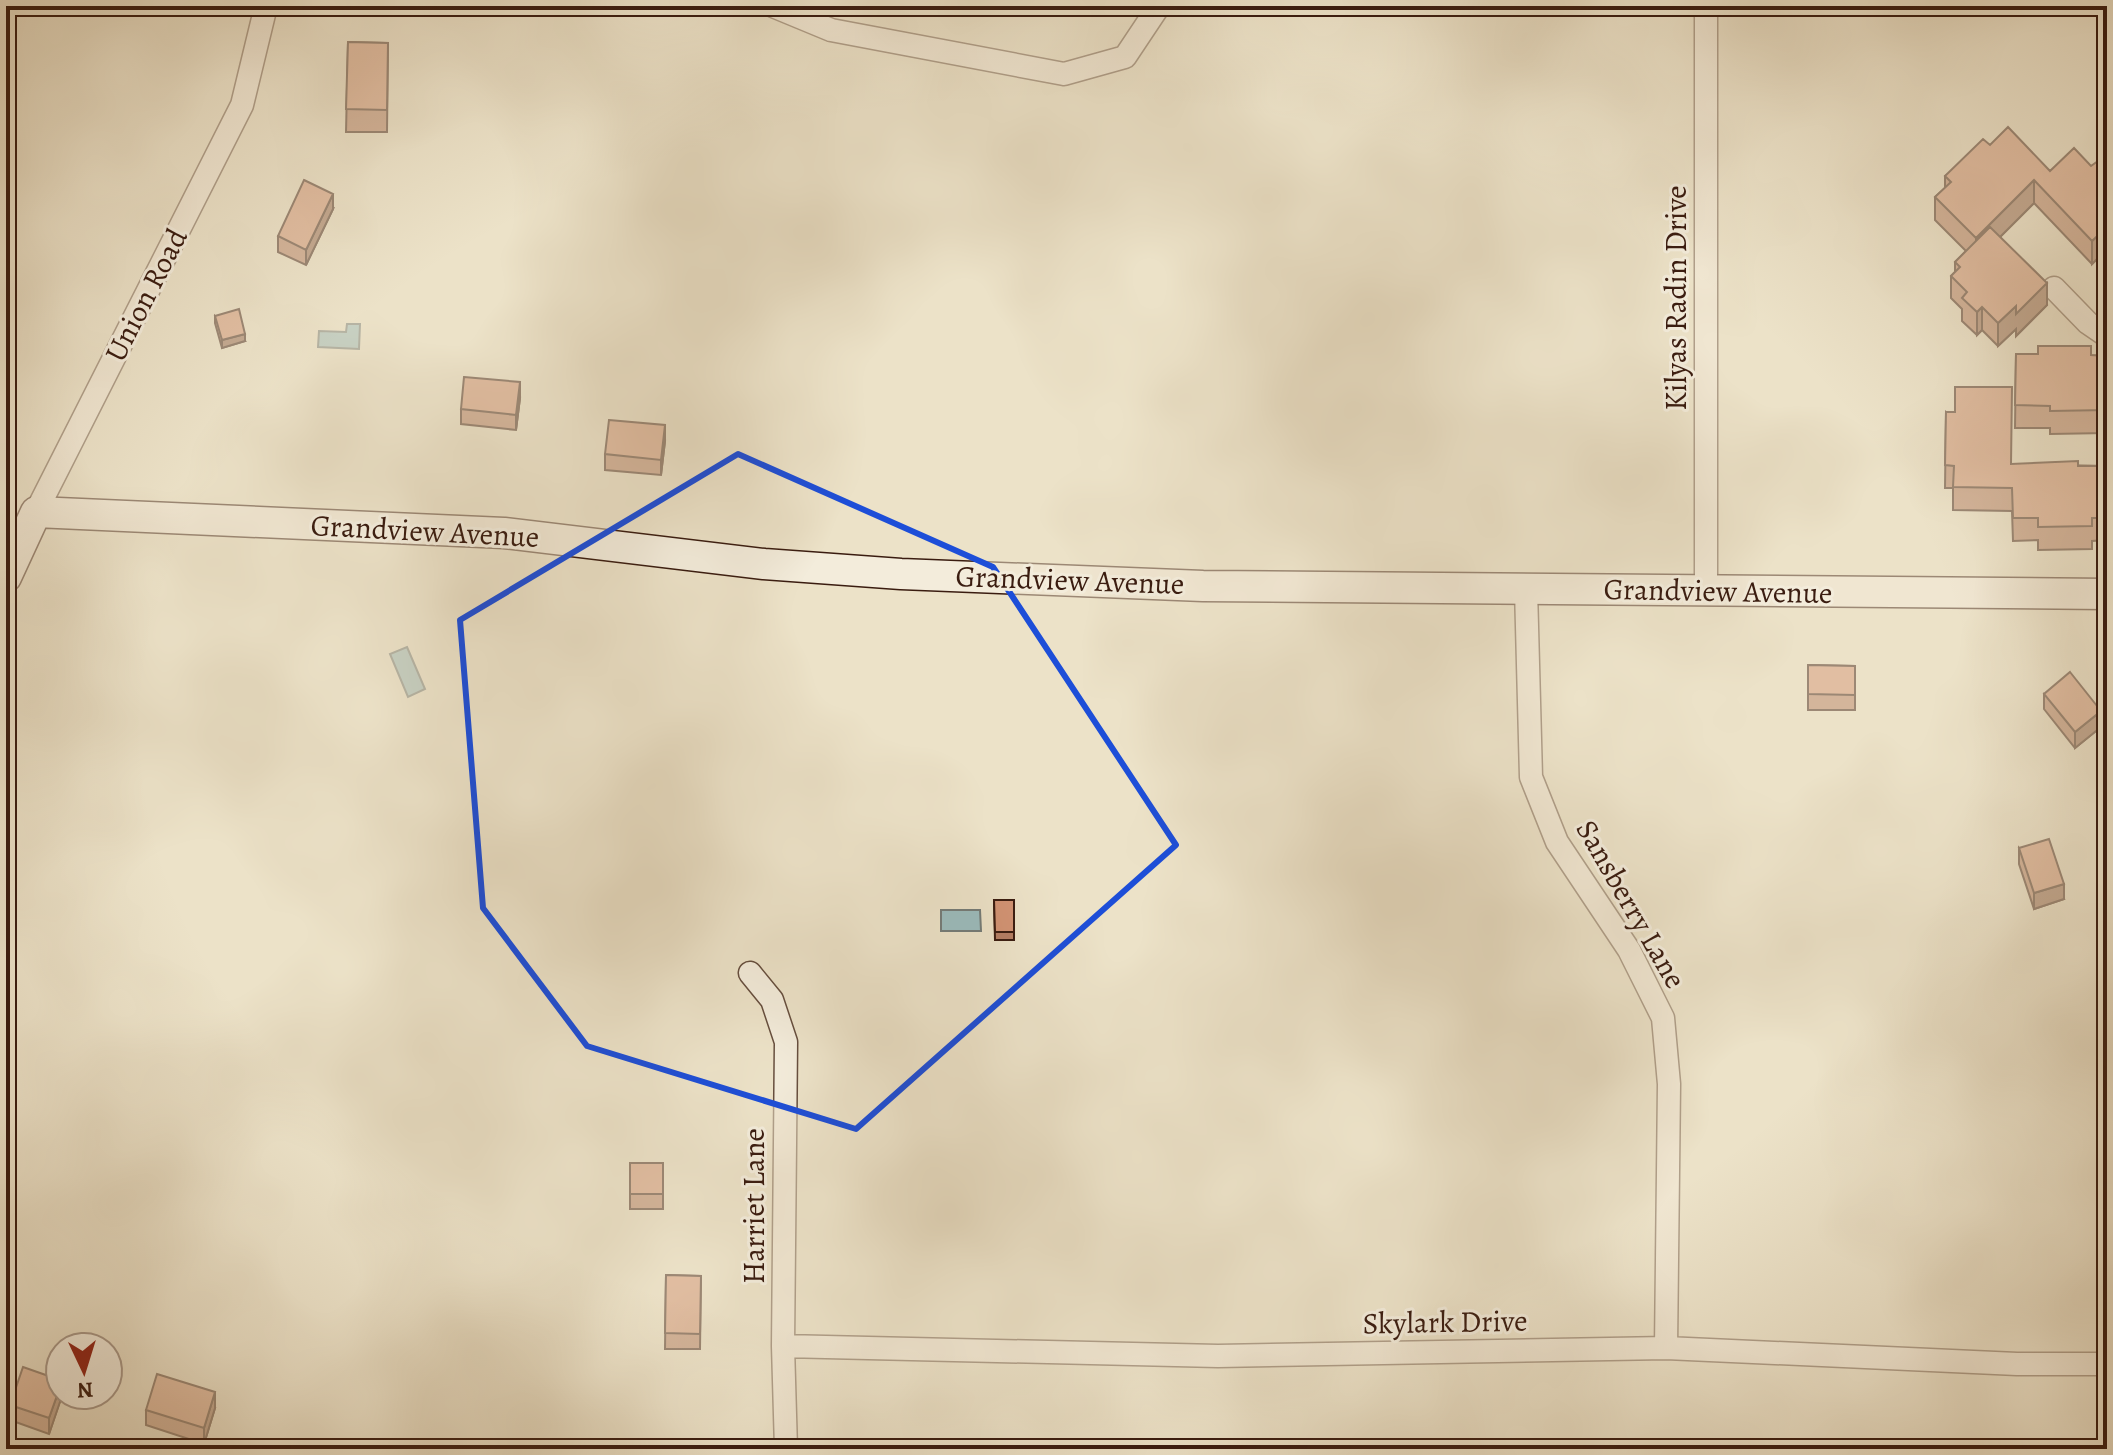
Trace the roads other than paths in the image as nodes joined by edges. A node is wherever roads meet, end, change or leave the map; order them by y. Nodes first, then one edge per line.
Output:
1 (266, 6) edge
2 (773, 6) edge
3 (1159, 6) edge
4 (1706, 6) edge
5 (2054, 288) dead end
6 (2107, 336) edge
7 (36, 512) junction
8 (6, 577) edge
9 (1526, 589) junction
10 (1706, 590) junction
11 (2107, 594) edge
12 (750, 973) dead end
13 (783, 1346) junction
14 (1666, 1348) junction
15 (2107, 1364) edge
16 (786, 1449) edge

1 - 7 street, Union Road
2 - 3 street
4 - 10 street, Kilyas Radin Drive
5 - 6 street
7 - 8 street, Union Road
7 - 9 street, Grandview Avenue
9 - 10 street, Grandview Avenue
9 - 14 street, Sansberry Lane
10 - 11 street, Grandview Avenue
12 - 13 street, Harriet Lane
13 - 14 street, Skylark Drive
13 - 16 street, Harriet Lane
14 - 15 street, Skylark Drive

